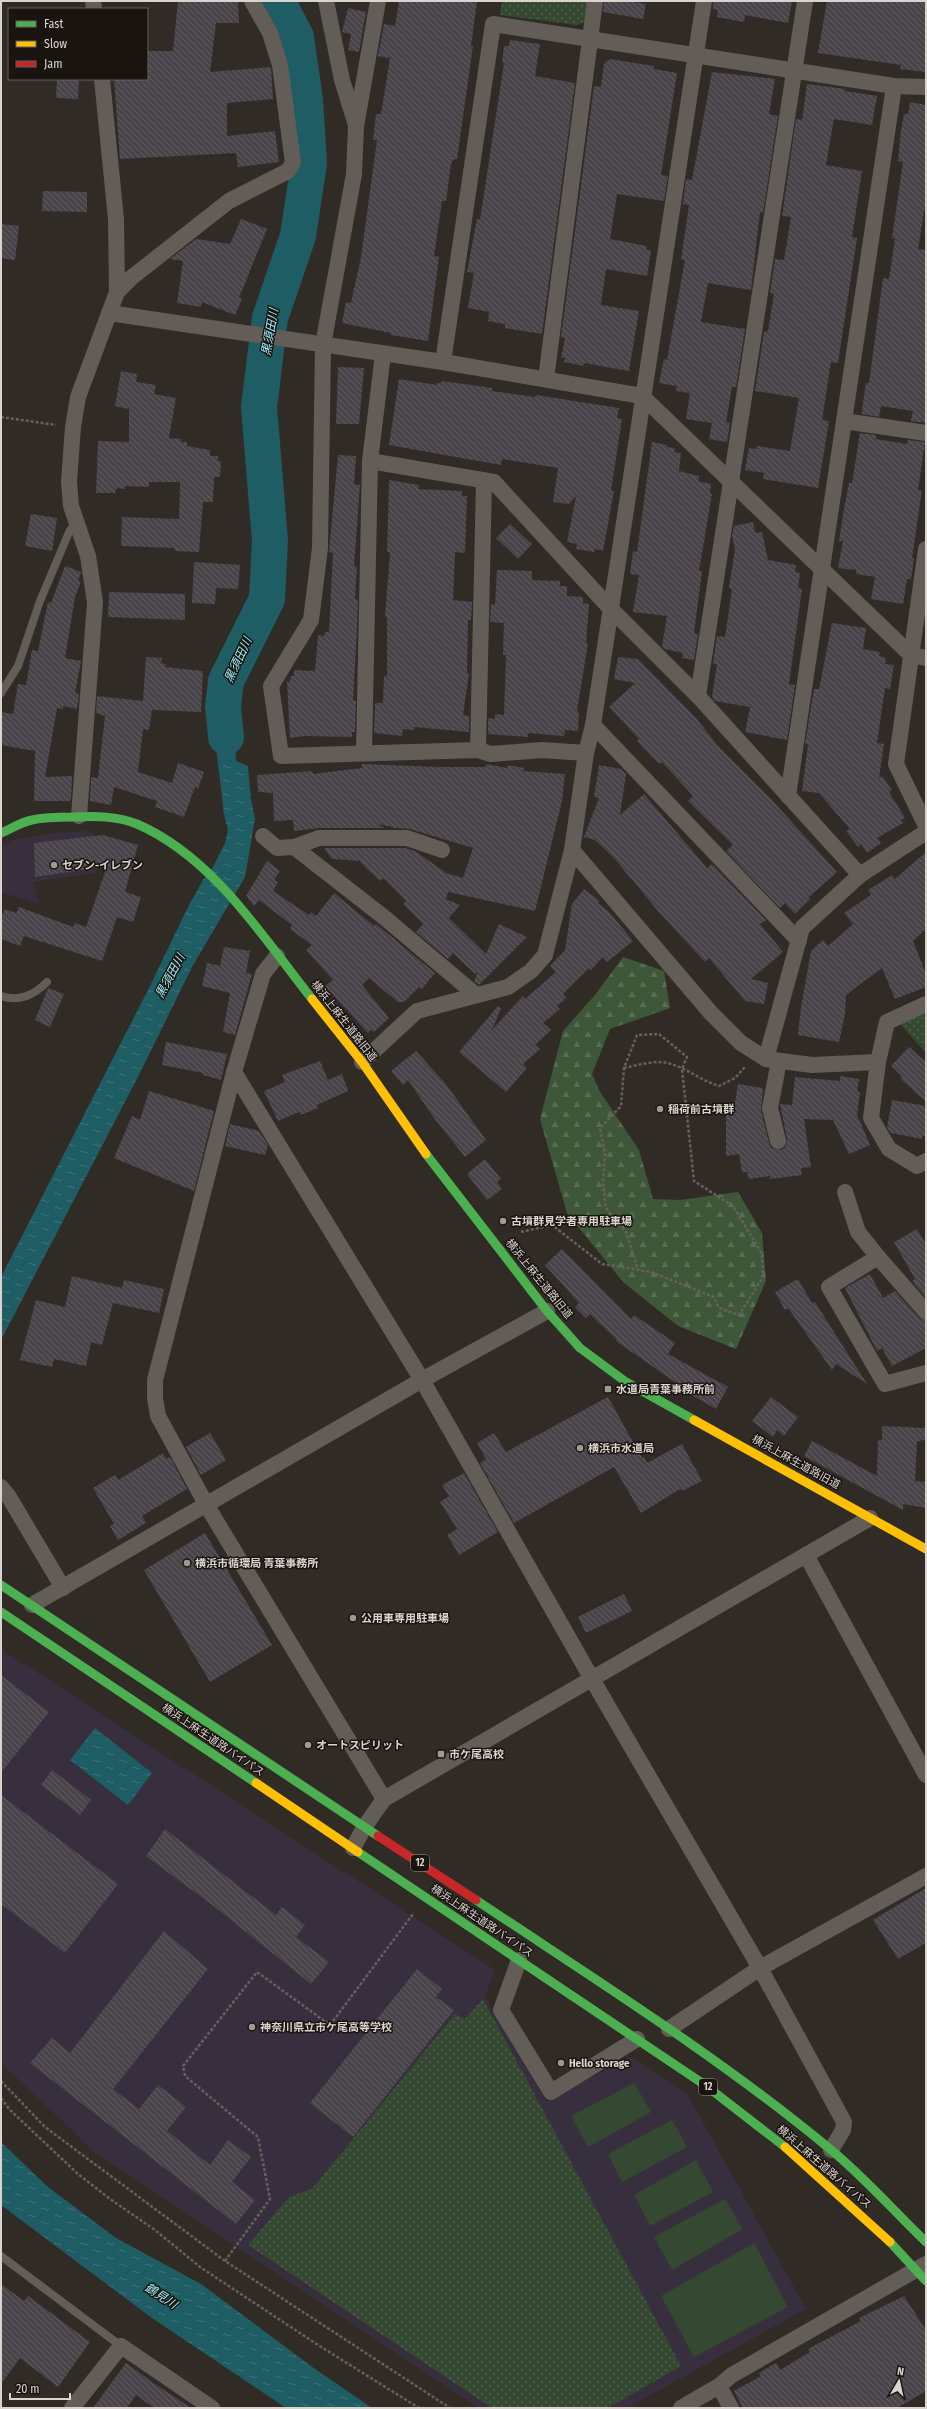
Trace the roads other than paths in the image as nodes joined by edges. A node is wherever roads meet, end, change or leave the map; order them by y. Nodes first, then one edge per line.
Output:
1 (252, 1) edge
2 (326, 1) edge
3 (378, 1) edge
4 (595, 1) edge
5 (704, 1) edge
6 (805, 1) edge
7 (591, 38) junction
8 (695, 54) junction
9 (796, 70) junction
10 (102, 80) edge
11 (894, 86) junction
12 (926, 87) edge
13 (356, 126) junction
14 (117, 292) junction
15 (109, 313) junction
16 (318, 344) junction
17 (383, 354) junction
18 (443, 362) junction
19 (546, 379) junction
20 (642, 396) junction
21 (844, 421) junction
22 (926, 433) edge
23 (370, 461) junction
24 (484, 481) junction
25 (732, 481) junction
26 (76, 523) junction
27 (926, 549) edge
28 (821, 569) junction
29 (610, 608) junction
30 (919, 656) edge
31 (1, 694) edge
32 (698, 696) junction
33 (593, 725) junction
34 (478, 750) junction
35 (586, 752) junction
36 (364, 753) junction
37 (788, 796) junction
38 (79, 816) junction
39 (926, 826) edge
40 (926, 832) edge
41 (1, 833) edge
42 (263, 836) dead end
43 (294, 847) junction
44 (442, 850) dead end
45 (572, 850) junction
46 (860, 875) junction
47 (798, 941) junction
48 (277, 956) junction
49 (47, 982) dead end
50 (476, 995) junction
51 (1, 996) edge
52 (926, 1004) edge
53 (767, 1057) junction
54 (362, 1062) junction
55 (878, 1062) junction
56 (234, 1072) junction
57 (778, 1141) dead end
58 (926, 1161) edge
59 (845, 1192) dead end
60 (878, 1257) junction
61 (547, 1311) junction
62 (926, 1312) edge
63 (926, 1373) edge
64 (422, 1380) junction
65 (1, 1487) edge
66 (207, 1506) junction
67 (870, 1518) junction
68 (926, 1548) edge
69 (806, 1555) junction
70 (1, 1585) edge
71 (63, 1588) junction
72 (32, 1605) junction
73 (2, 1613) edge
74 (592, 1679) junction
75 (926, 1775) edge
76 (384, 1799) junction
77 (365, 1826) junction
78 (353, 1848) junction
79 (926, 1876) edge
80 (519, 1960) junction
81 (760, 1968) junction
82 (669, 2029) junction
83 (637, 2039) junction
84 (831, 2150) junction
85 (926, 2242) edge
86 (1, 2256) edge
87 (920, 2266) edge
88 (926, 2281) edge
89 (121, 2346) junction
90 (719, 2386) junction
91 (72, 2408) edge
92 (212, 2408) edge
93 (681, 2408) edge
94 (731, 2408) edge

1 - 14 street
2 - 13 street
3 - 13 street
4 - 7 street
5 - 8 street
6 - 9 street
7 - 8 street
7 - 18 street
7 - 19 street
8 - 9 street
8 - 20 street
9 - 11 street
9 - 25 street
10 - 14 street
11 - 12 street
11 - 21 street
13 - 16 street
14 - 15 street
15 - 16 street
15 - 26 street
16 - 17 street
16 - 36 street
17 - 18 street
17 - 23 street
18 - 19 street
19 - 20 street
20 - 25 street
20 - 29 street
21 - 22 street
21 - 28 street
23 - 24 street
23 - 36 street
24 - 29 street
24 - 34 street
25 - 28 street
25 - 32 street
26 - 31 lane
26 - 38 street
27 - 30 street
28 - 30 street
28 - 37 street
29 - 32 street
29 - 33 street
30 - 39 street
32 - 37 street
33 - 35 street
33 - 47 street
34 - 35 street
34 - 36 street
35 - 45 street
37 - 46 street
38 - 41 main road
38 - 48 main road, 横浜上麻生道路旧道
40 - 46 street
42 - 43 street
43 - 44 street
43 - 50 street
45 - 50 street
45 - 53 street
46 - 47 street
47 - 53 street
48 - 54 main road, 横浜上麻生道路旧道
48 - 56 street
49 - 51 lane
50 - 54 street
52 - 55 street
53 - 55 street
53 - 57 street
54 - 61 main road, 横浜上麻生道路旧道
55 - 58 street
56 - 64 street
56 - 66 street
59 - 60 street
60 - 62 street
60 - 63 street
61 - 64 street
61 - 67 main road, 横浜上麻生道路旧道
64 - 66 street
64 - 74 street
65 - 71 street
66 - 71 street
66 - 76 street
67 - 68 main road, 横浜上麻生道路旧道
67 - 69 street
69 - 74 street
69 - 75 street
70 - 72 main road, 横浜上麻生道路バイパス / 12
71 - 72 street
72 - 77 main road, 横浜上麻生道路バイパス / 12
73 - 78 main road, 横浜上麻生道路バイパス / 12
74 - 76 street
74 - 81 street
76 - 77 street
77 - 78 street
77 - 82 main road, 横浜上麻生道路バイパス / 12
78 - 80 main road, 横浜上麻生道路バイパス / 12
79 - 81 street
80 - 83 main road, 横浜上麻生道路バイパス / 12
80 - 83 street
81 - 82 street
81 - 84 street
82 - 84 main road, 横浜上麻生道路バイパス / 12
83 - 87 main road, 横浜上麻生道路バイパス / 12
84 - 85 main road, 横浜上麻生道路バイパス / 12
86 - 89 lane
87 - 88 main road, 横浜上麻生道路バイパス / 12
87 - 90 street
89 - 91 street
89 - 92 street
90 - 93 street
90 - 94 street

